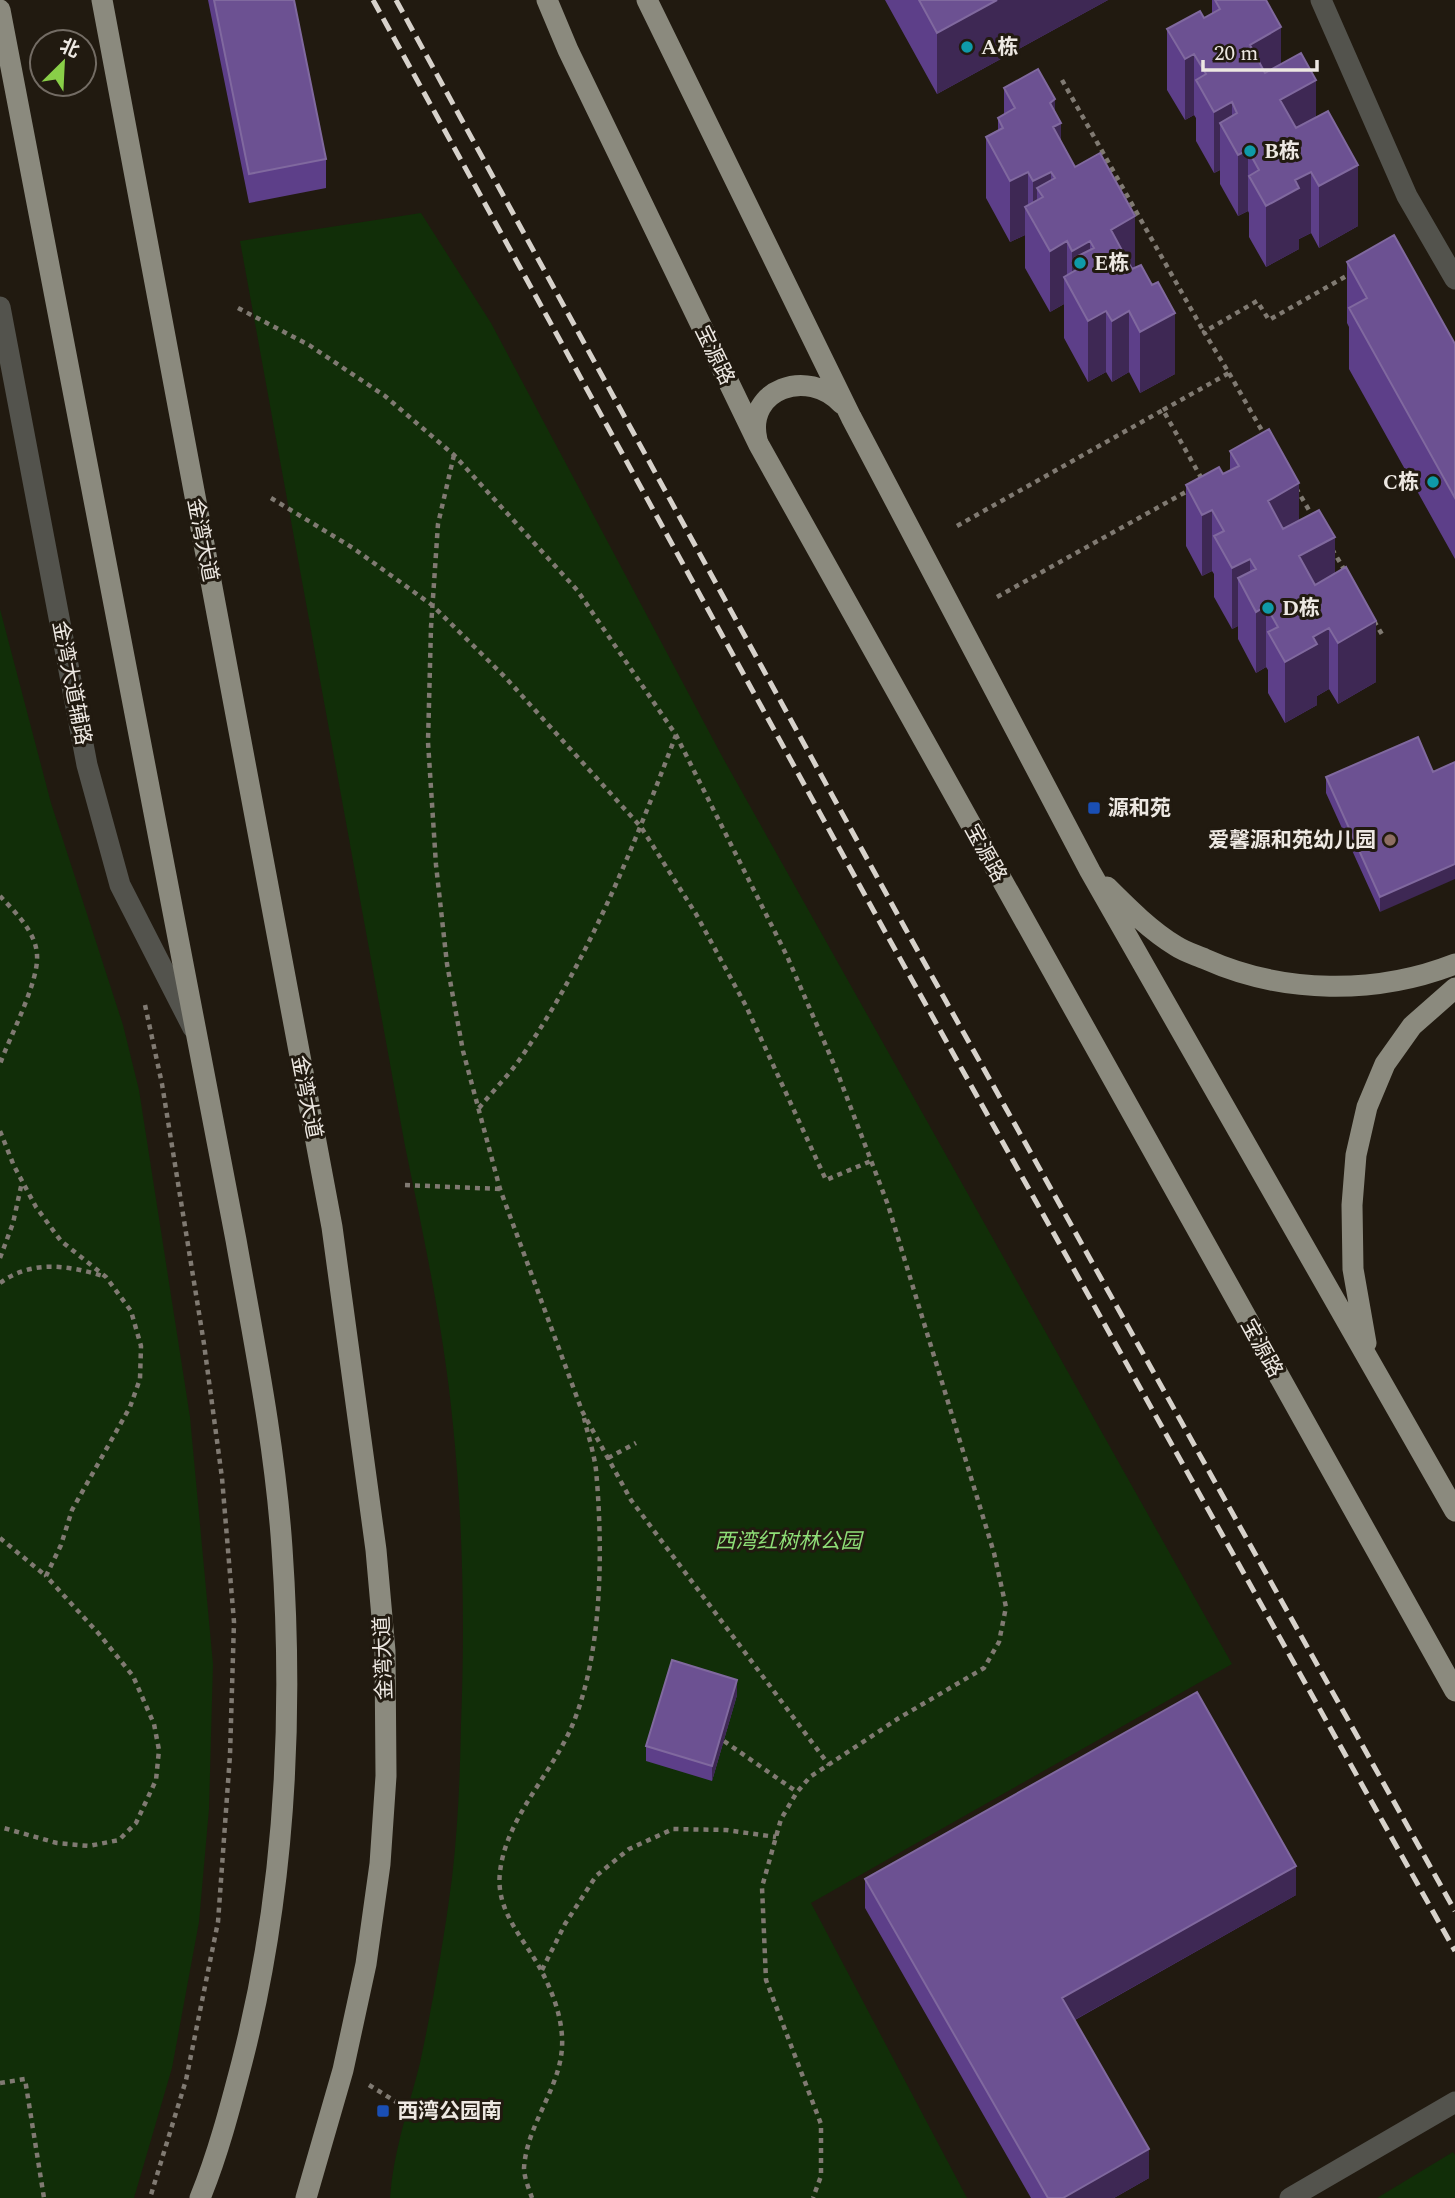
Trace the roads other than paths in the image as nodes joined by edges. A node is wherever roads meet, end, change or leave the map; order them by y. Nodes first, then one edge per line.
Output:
1 (103, 0) edge
2 (547, 0) edge
3 (647, 0) edge
4 (1321, 0) edge
5 (0, 10) edge
6 (1455, 279) edge
7 (0, 307) edge
8 (851, 417) junction
9 (758, 445) junction
10 (1090, 871) junction
11 (1455, 964) edge
12 (1455, 988) edge
13 (199, 1041) junction
14 (1369, 1359) junction
15 (1455, 1511) edge
16 (1455, 1691) edge
17 (1455, 2102) edge
18 (200, 2198) edge
19 (306, 2198) edge
20 (1290, 2198) edge

1 - 19 main road, 金湾大道
2 - 9 main road, 宝源路
3 - 8 main road
4 - 6 street
5 - 13 main road
7 - 13 street, 金湾大道辅路
8 - 9 main road
8 - 10 main road
9 - 16 main road, 宝源路
10 - 11 main road
10 - 14 main road
12 - 14 main road
13 - 18 main road
14 - 15 main road
17 - 20 street

